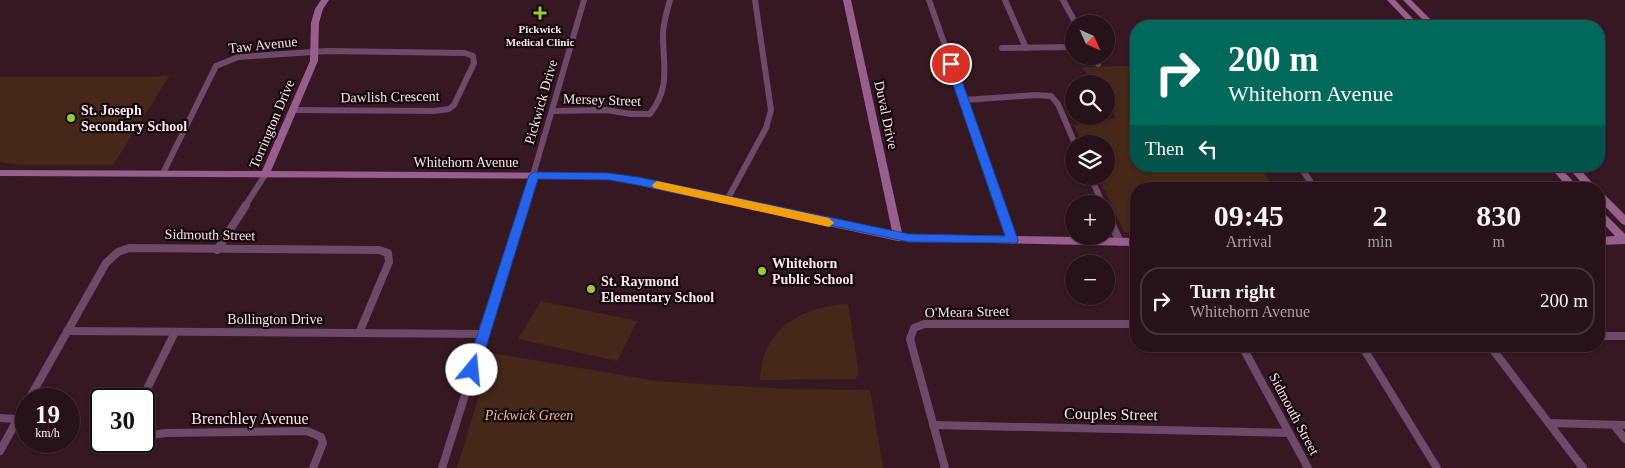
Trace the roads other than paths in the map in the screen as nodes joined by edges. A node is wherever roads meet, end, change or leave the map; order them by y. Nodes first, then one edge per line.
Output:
1 (325, 0) edge
2 (584, 0) edge
3 (670, 0) edge
4 (755, 0) edge
5 (847, 0) edge
6 (929, 0) edge
7 (1005, 0) edge
8 (1063, 0) edge
9 (1391, 0) edge
10 (1407, 0) edge
11 (1071, 15) edge
12 (1410, 20) edge
13 (1427, 20) edge
14 (1002, 48) dead end
15 (1026, 48) junction
16 (1065, 48) edge
17 (314, 52) junction
18 (964, 100) junction
19 (292, 110) junction
20 (554, 111) junction
21 (1071, 135) edge
22 (1559, 172) edge
23 (1577, 172) edge
24 (0, 173) edge
25 (163, 173) junction
26 (266, 175) junction
27 (534, 175) junction
28 (1568, 182) edge
29 (1587, 182) edge
30 (727, 200) junction
31 (1605, 200) edge
32 (1605, 219) edge
33 (1625, 221) edge
34 (1115, 231) edge
35 (898, 237) junction
36 (1013, 240) junction
37 (1625, 240) edge
38 (1605, 241) edge
39 (1120, 242) junction
40 (1130, 242) edge
41 (217, 250) junction
42 (1130, 324) edge
43 (67, 332) junction
44 (175, 332) junction
45 (359, 333) junction
46 (484, 334) junction
47 (1605, 336) edge
48 (1625, 336) edge
49 (1245, 352) edge
50 (1366, 352) edge
51 (1495, 352) edge
52 (36, 388) edge
53 (147, 388) edge
54 (0, 418) edge
55 (15, 418) edge
56 (1549, 423) junction
57 (15, 424) edge
58 (933, 425) junction
59 (1614, 425) junction
60 (1625, 425) edge
61 (1289, 433) junction
62 (155, 434) edge
63 (1625, 439) edge
64 (0, 451) edge
65 (313, 468) edge
66 (442, 468) edge
67 (945, 468) edge
68 (1308, 468) edge
69 (1437, 468) edge
70 (1584, 468) edge

1 - 17 street, Torrington Drive
2 - 20 street, Pickwick Drive
3 - 20 street, Mersey Street
4 - 30 street
5 - 35 street, Duval Drive
6 - 18 street
7 - 15 street
8 - 11 street
9 - 12 street
10 - 13 street
14 - 15 street
15 - 16 street
17 - 19 street, Torrington Drive
17 - 19 street, Dawlish Crescent
17 - 25 street, Taw Avenue
18 - 21 street
18 - 36 street
19 - 26 street, Torrington Drive
20 - 27 street, Pickwick Drive
22 - 28 street
23 - 29 street
24 - 25 street, Whitehorn Avenue
25 - 26 street, Whitehorn Avenue
26 - 27 street, Whitehorn Avenue
26 - 41 street, Torrington Drive
27 - 30 street, Whitehorn Avenue
27 - 46 street, Pickwick Drive
30 - 35 street, Whitehorn Avenue
31 - 33 street
32 - 37 street
34 - 39 street
35 - 36 street, Whitehorn Avenue
36 - 39 street, Whitehorn Avenue
37 - 38 street
39 - 40 street, Whitehorn Avenue
41 - 43 street, Sidmouth Street
41 - 45 street, Sidmouth Street
42 - 58 street, O'Meara Street
43 - 44 street, Bollington Drive
43 - 52 street, Sidmouth Street
44 - 45 street, Bollington Drive
44 - 53 street
45 - 46 street, Bollington Drive
46 - 66 street, Pickwick Drive
47 - 48 street
49 - 61 street, Sidmouth Street
50 - 69 street
51 - 56 street
54 - 55 street
56 - 59 street
56 - 70 street
57 - 64 street
58 - 61 street, Couples Street
58 - 67 street, O'Meara Street
59 - 60 street
59 - 63 street
61 - 68 street, Sidmouth Street
62 - 65 street, Brenchley Avenue

